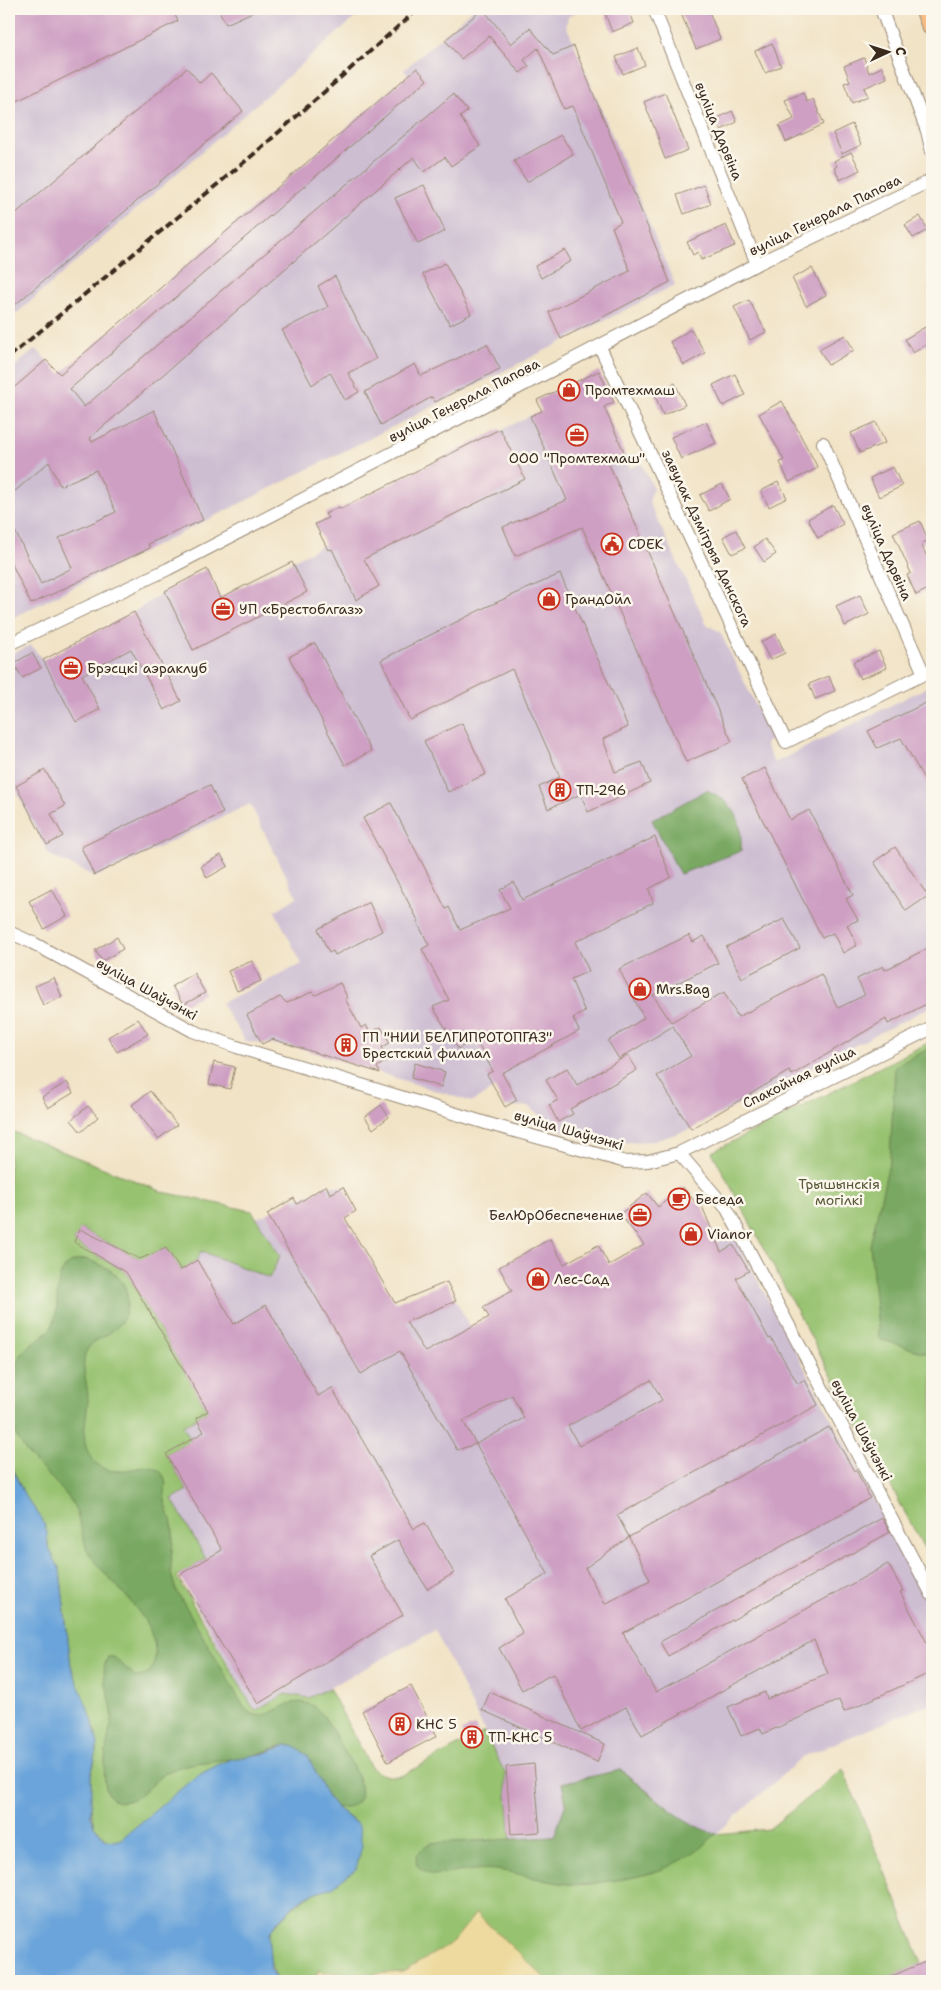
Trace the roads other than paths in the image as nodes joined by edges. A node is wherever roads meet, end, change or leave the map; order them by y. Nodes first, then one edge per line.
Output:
1 (654, 9) edge
2 (881, 9) edge
3 (926, 9) edge
4 (932, 25) edge
5 (932, 152) edge
6 (932, 180) edge
7 (757, 264) junction
8 (600, 347) junction
9 (823, 443) dead end
10 (9, 644) edge
11 (928, 672) edge
12 (9, 932) edge
13 (932, 1028) edge
14 (679, 1153) junction
15 (932, 1595) edge

1 - 7 street, вуліца Дарвіна
2 - 5 street
3 - 4 main road
6 - 7 street, вуліца Генерала Папова
7 - 8 street, вуліца Генерала Папова
8 - 10 street, вуліца Генерала Папова
8 - 11 street, завулак Дзмітрыя Данскога
9 - 11 street, вуліца Дарвіна
12 - 14 street, вуліца Шаўчэнкі
13 - 14 street, Спакойная вуліца
14 - 15 street, вуліца Шаўчэнкі

